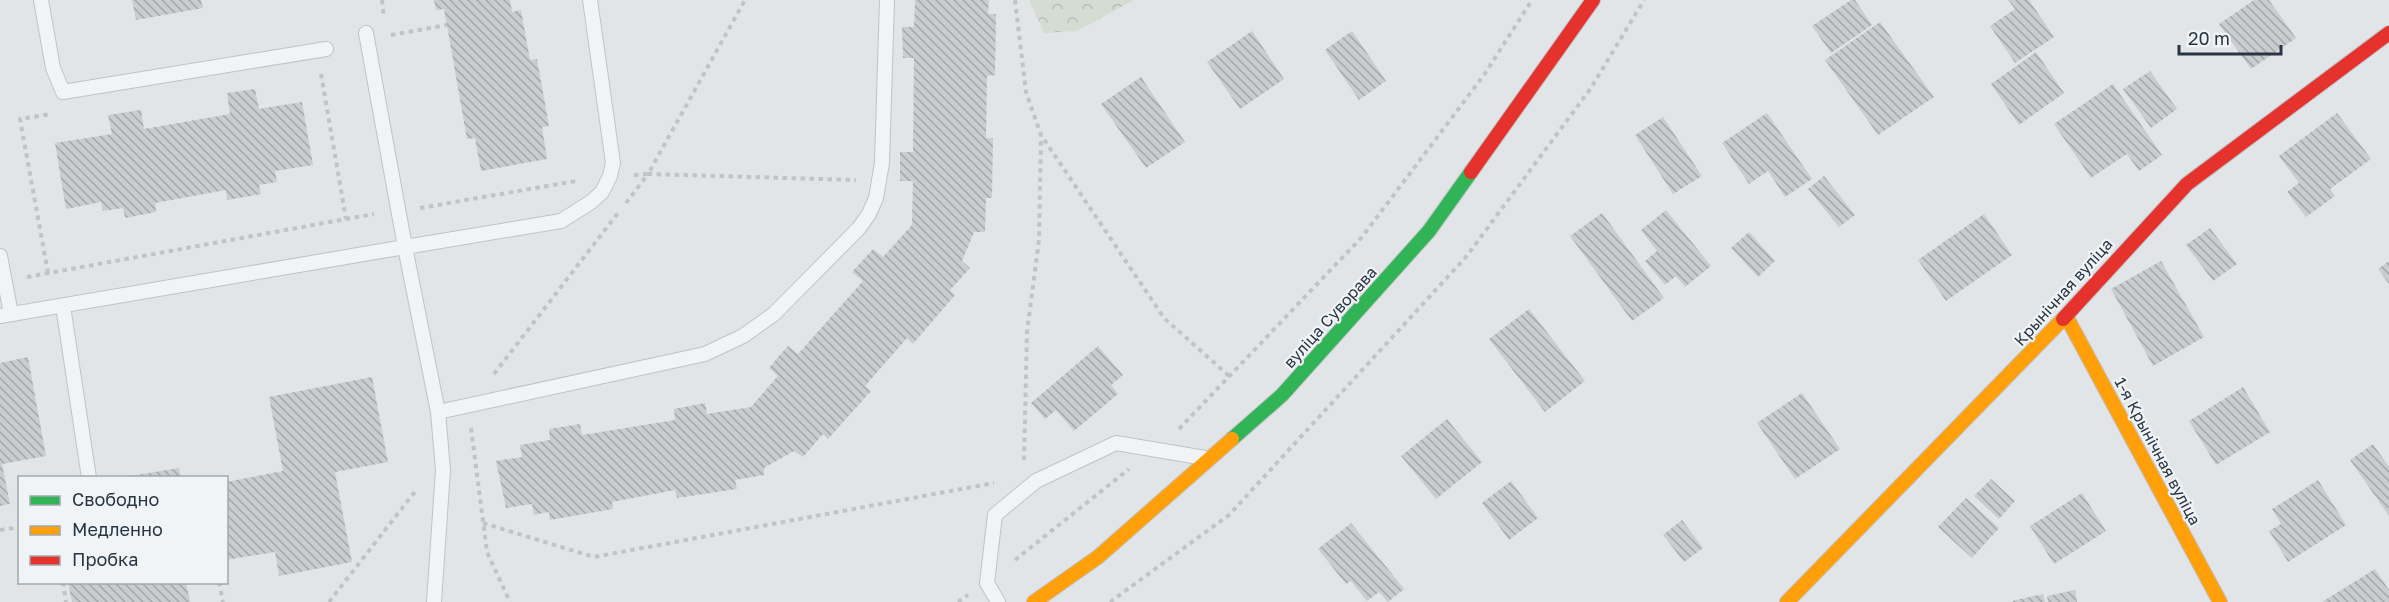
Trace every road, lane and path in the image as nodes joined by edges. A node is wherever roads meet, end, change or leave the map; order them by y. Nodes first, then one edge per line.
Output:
1 (41, 0) edge
2 (590, 0) edge
3 (887, 0) edge
4 (1015, 0) edge
5 (1533, 0) edge
6 (1593, 0) edge
7 (447, 25) dead end
8 (366, 33) dead end
9 (2389, 33) edge
10 (388, 35) dead end
11 (326, 49) dead end
12 (320, 69) dead end
13 (55, 113) dead end
14 (1041, 135) junction
15 (880, 180) junction
16 (398, 210) junction
17 (346, 219) junction
18 (405, 247) junction
19 (0, 256) edge
20 (48, 273) junction
21 (4, 281) junction
22 (63, 306) junction
23 (6, 315) edge
24 (2066, 316) junction
25 (1230, 377) junction
26 (468, 407) junction
27 (438, 412) junction
28 (1154, 449) junction
29 (1210, 458) junction
30 (443, 470) junction
31 (89, 476) edge
32 (1030, 479) junction
33 (483, 523) dead end
34 (18, 527) edge
35 (0, 530) edge
36 (987, 583) junction
37 (63, 584) edge
38 (219, 584) edge
39 (66, 602) edge
40 (223, 602) edge
41 (329, 602) edge
42 (434, 602) edge
43 (958, 602) edge
44 (998, 602) edge
45 (1035, 602) edge
46 (1787, 602) edge
47 (2220, 602) edge

1 - 11 lane
2 - 18 lane
3 - 15 lane
4 - 14 path
5 - 25 path
6 - 29 street, вуліца Суворава
7 - 10 path
8 - 16 lane
9 - 24 street, Крынічная вуліца
12 - 17 path
13 - 20 path
14 - 25 path
14 - 32 path
15 - 26 lane
15 - 26 path
16 - 17 path
16 - 18 lane
17 - 20 path
18 - 22 lane
18 - 27 lane
19 - 21 lane
20 - 21 path
21 - 23 lane
22 - 23 lane
22 - 31 lane
24 - 46 street, Крынічная вуліца
24 - 47 street, 1-я Крынічная вуліца
25 - 28 path
26 - 27 lane
27 - 30 lane
28 - 29 lane
28 - 32 lane
28 - 36 path
29 - 45 street, вуліца Суворава
30 - 41 path
30 - 42 lane
32 - 33 path
32 - 36 lane
34 - 35 path
36 - 43 path
36 - 44 lane
37 - 39 path
38 - 40 path

